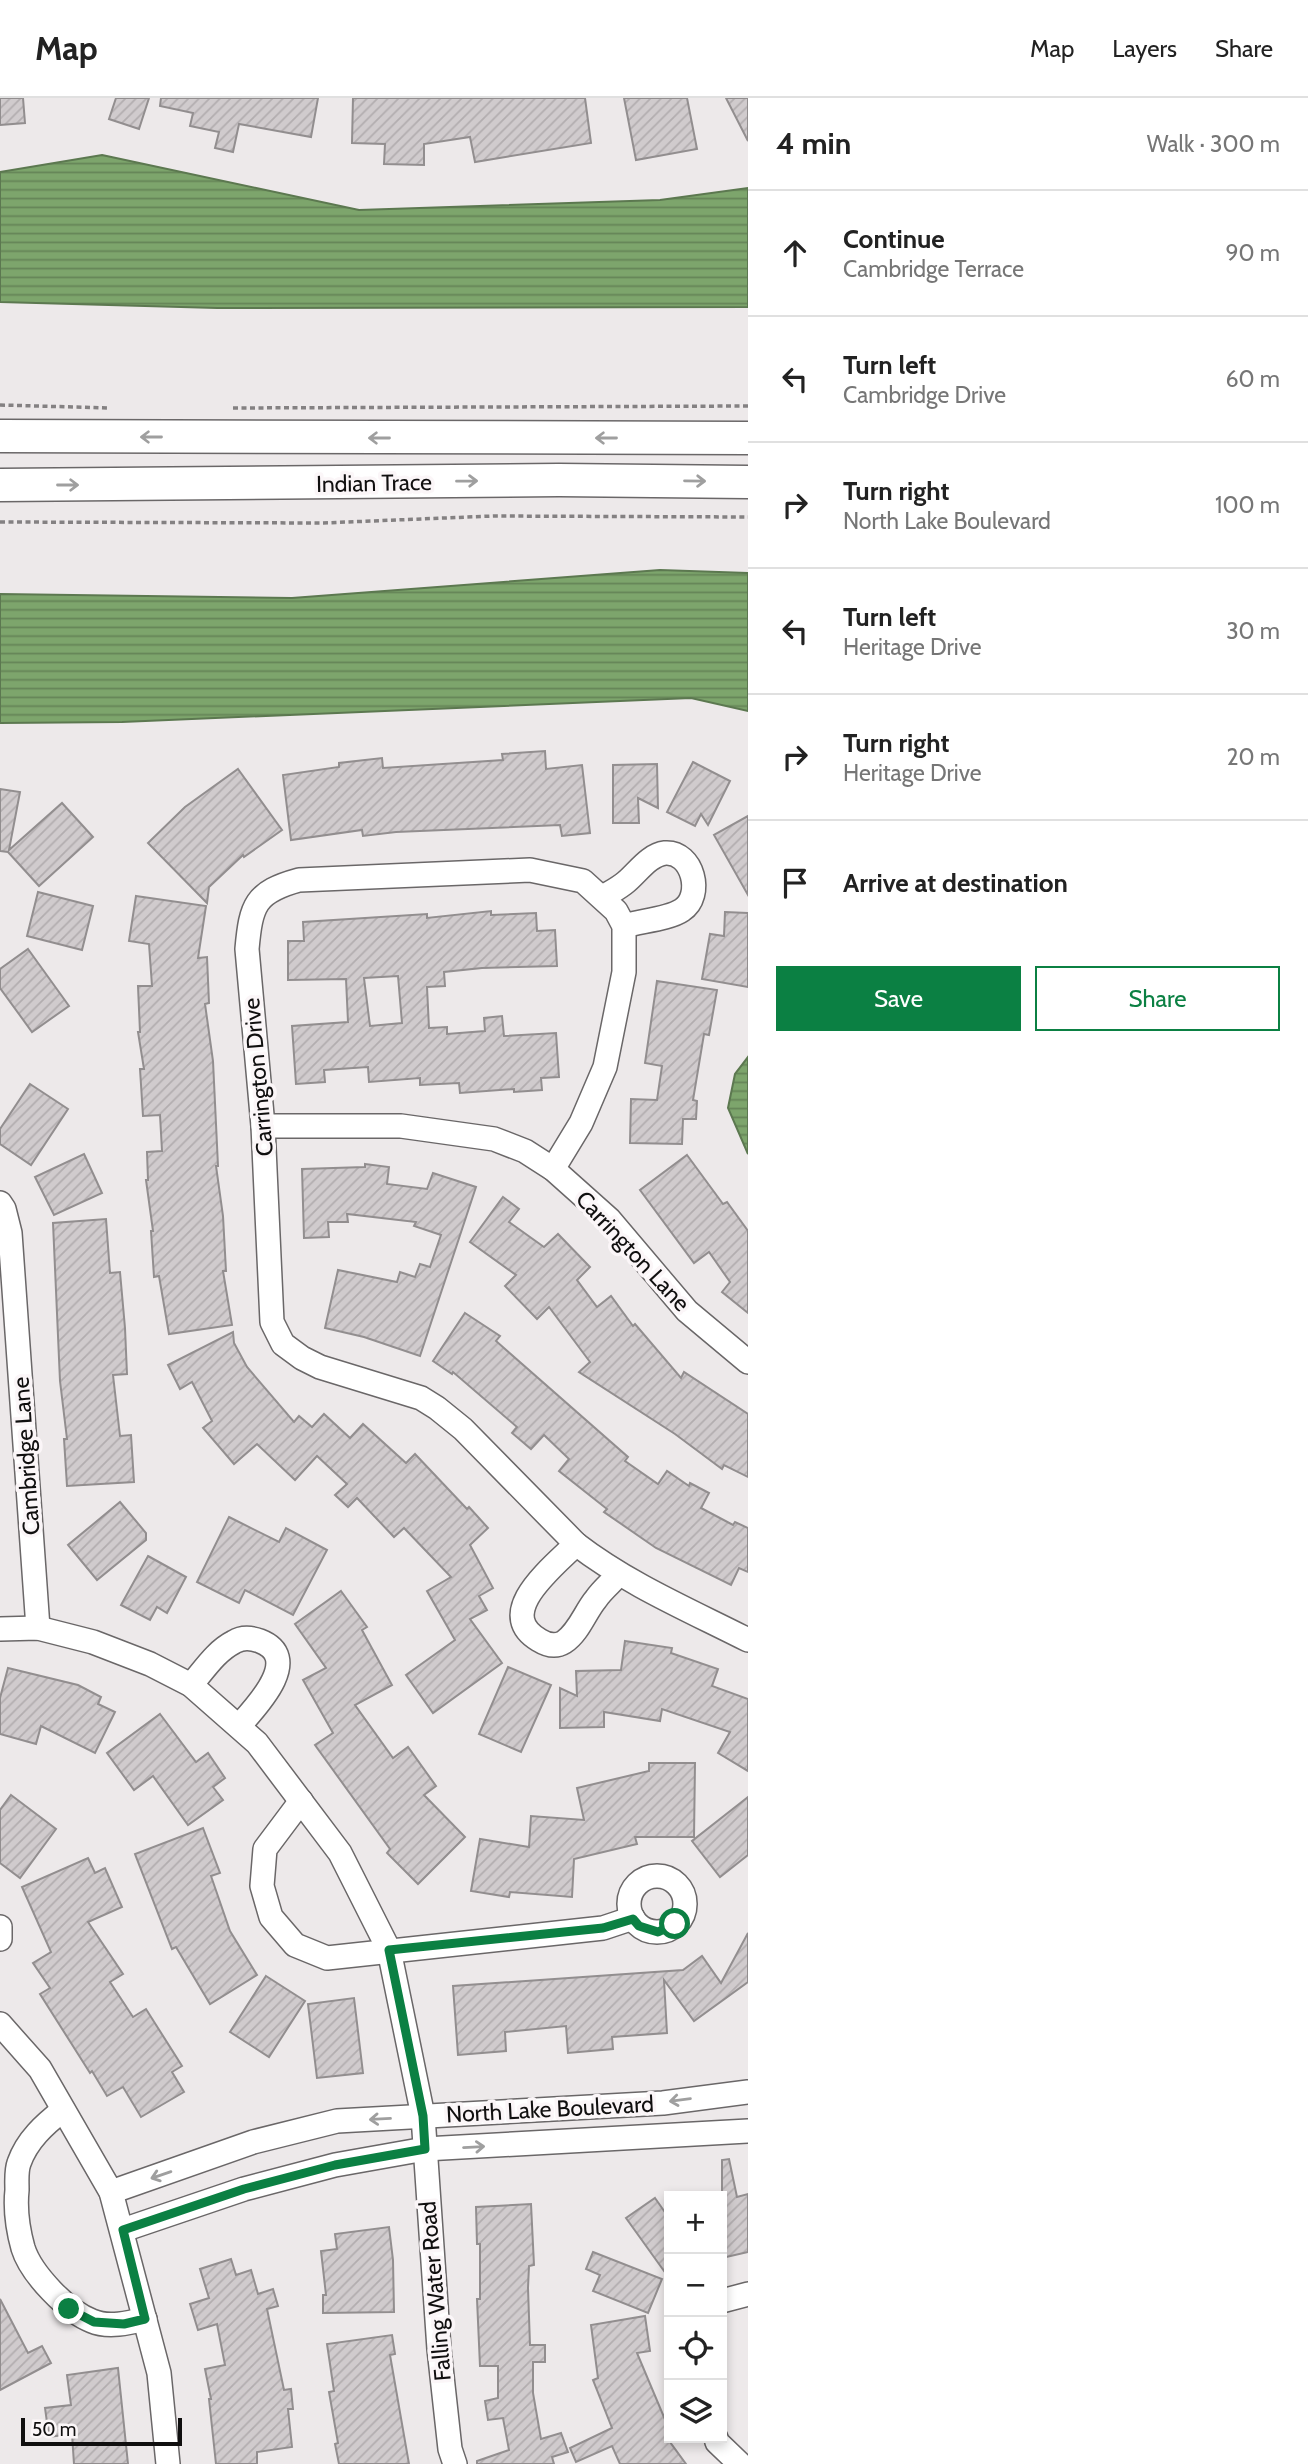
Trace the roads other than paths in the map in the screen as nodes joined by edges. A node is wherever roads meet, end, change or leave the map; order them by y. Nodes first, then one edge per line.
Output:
1 (0, 436) edge
2 (748, 438) edge
3 (748, 482) edge
4 (0, 485) edge
5 (603, 897) junction
6 (624, 926) junction
7 (264, 1126) junction
8 (553, 1169) junction
9 (0, 1203) edge
10 (748, 1363) edge
11 (576, 1544) junction
12 (618, 1575) junction
13 (38, 1628) junction
14 (0, 1629) edge
15 (748, 1640) edge
16 (191, 1685) junction
17 (239, 1726) junction
18 (301, 1801) junction
19 (633, 1919) dead end
20 (0, 1927) edge
21 (0, 1939) edge
22 (389, 1950) junction
23 (0, 2024) edge
24 (748, 2092) edge
25 (63, 2110) junction
26 (423, 2116) junction
27 (748, 2131) edge
28 (425, 2149) junction
29 (111, 2192) junction
30 (123, 2230) junction
31 (748, 2294) edge
32 (727, 2300) edge
33 (145, 2319) junction
34 (718, 2443) edge
35 (168, 2464) edge
36 (455, 2464) edge
37 (740, 2464) edge

2 -> 1 main road, Indian Trace
4 -> 3 main road, Indian Trace
5 - 6 street, Carrington Drive
5 - 6 street
5 - 7 street, Carrington Drive
6 - 8 street
7 - 8 street, Carrington Lane
7 - 11 street, Carrington Drive
8 - 10 street, Carrington Lane
9 - 13 street, Cambridge Lane
11 - 12 street, Carrington Drive
11 - 12 street
12 - 15 street, Carrington Drive
13 - 14 street, Falling Water Road
13 - 16 street, Falling Water Road
16 - 17 street, Falling Water Road
16 - 17 street
17 - 18 street, Falling Water Road
18 - 22 street, Falling Water Road
18 - 22 street
19 - 22 street
20 - 21 street
22 - 26 street, Falling Water Road
23 - 25 street
24 -> 26 street, North Lake Boulevard
25 - 29 street
25 - 33 street
26 - 28 street, Falling Water Road
26 -> 29 street, North Lake Boulevard
28 -> 27 street, North Lake Boulevard
28 - 30 street, North Lake Boulevard
28 - 36 street, Falling Water Road
29 - 30 street
30 - 33 street
31 - 32 street
33 - 35 street
34 - 37 street

